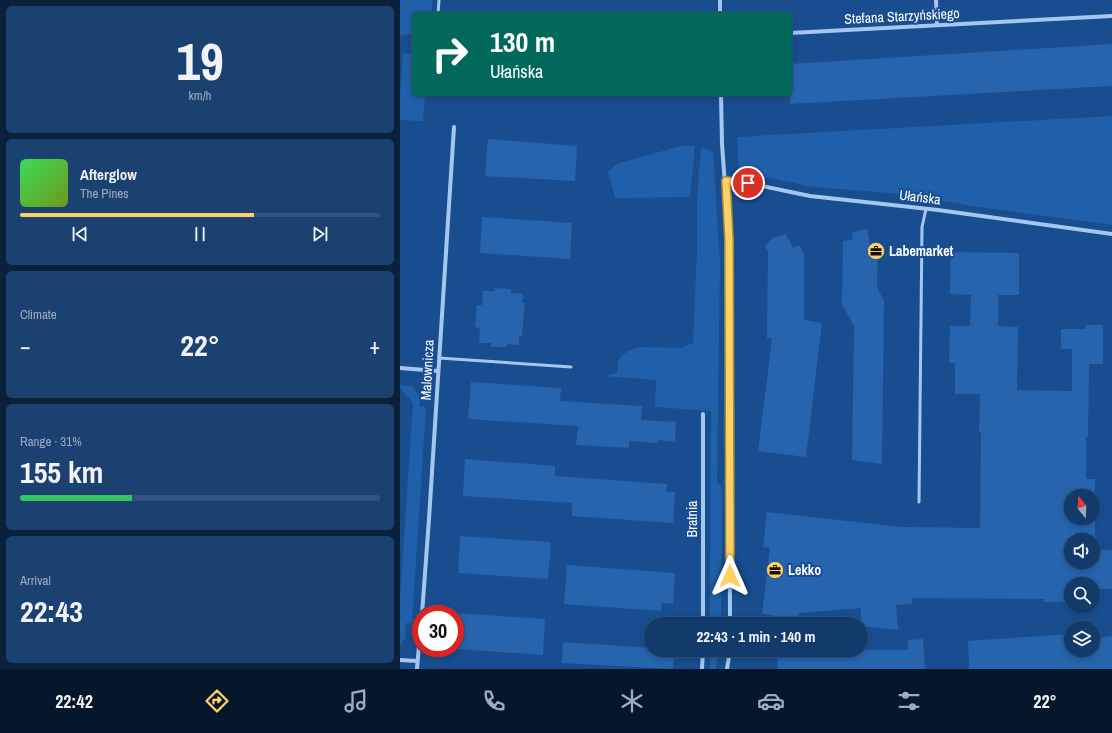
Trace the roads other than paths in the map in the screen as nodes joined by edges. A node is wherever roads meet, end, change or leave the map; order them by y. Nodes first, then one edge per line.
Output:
1 (439, 0) edge
2 (720, 0) edge
3 (936, 0) edge
4 (438, 12) edge
5 (720, 12) edge
6 (1112, 16) edge
7 (937, 24) junction
8 (792, 33) edge
9 (721, 96) edge
10 (454, 127) dead end
11 (726, 181) junction
12 (926, 209) junction
13 (1112, 234) edge
14 (439, 358) junction
15 (571, 367) dead end
16 (400, 368) edge
17 (438, 371) junction
18 (703, 414) dead end
19 (919, 502) dead end
20 (423, 605) edge
21 (703, 617) edge
22 (730, 617) edge
23 (417, 657) edge
24 (702, 657) edge
25 (729, 657) edge
26 (400, 660) edge
27 (417, 661) junction
28 (417, 669) edge
29 (702, 669) edge
30 (727, 669) edge

1 - 4 lane
2 - 5 street
3 - 7 street
6 - 7 street, Stefana Starzyńskiego
7 - 8 street, Stefana Starzyńskiego
9 - 11 street
10 - 14 street, Malownicza
11 - 12 street, Ułańska
11 - 22 street
12 - 13 street, Ułańska
12 - 19 lane
14 - 15 lane
14 - 17 street, Malownicza
16 - 17 street
17 - 20 street, Malownicza
18 - 21 street, Bratnia
23 - 27 street
24 - 29 street
25 - 30 street
26 - 27 street
27 - 28 street

